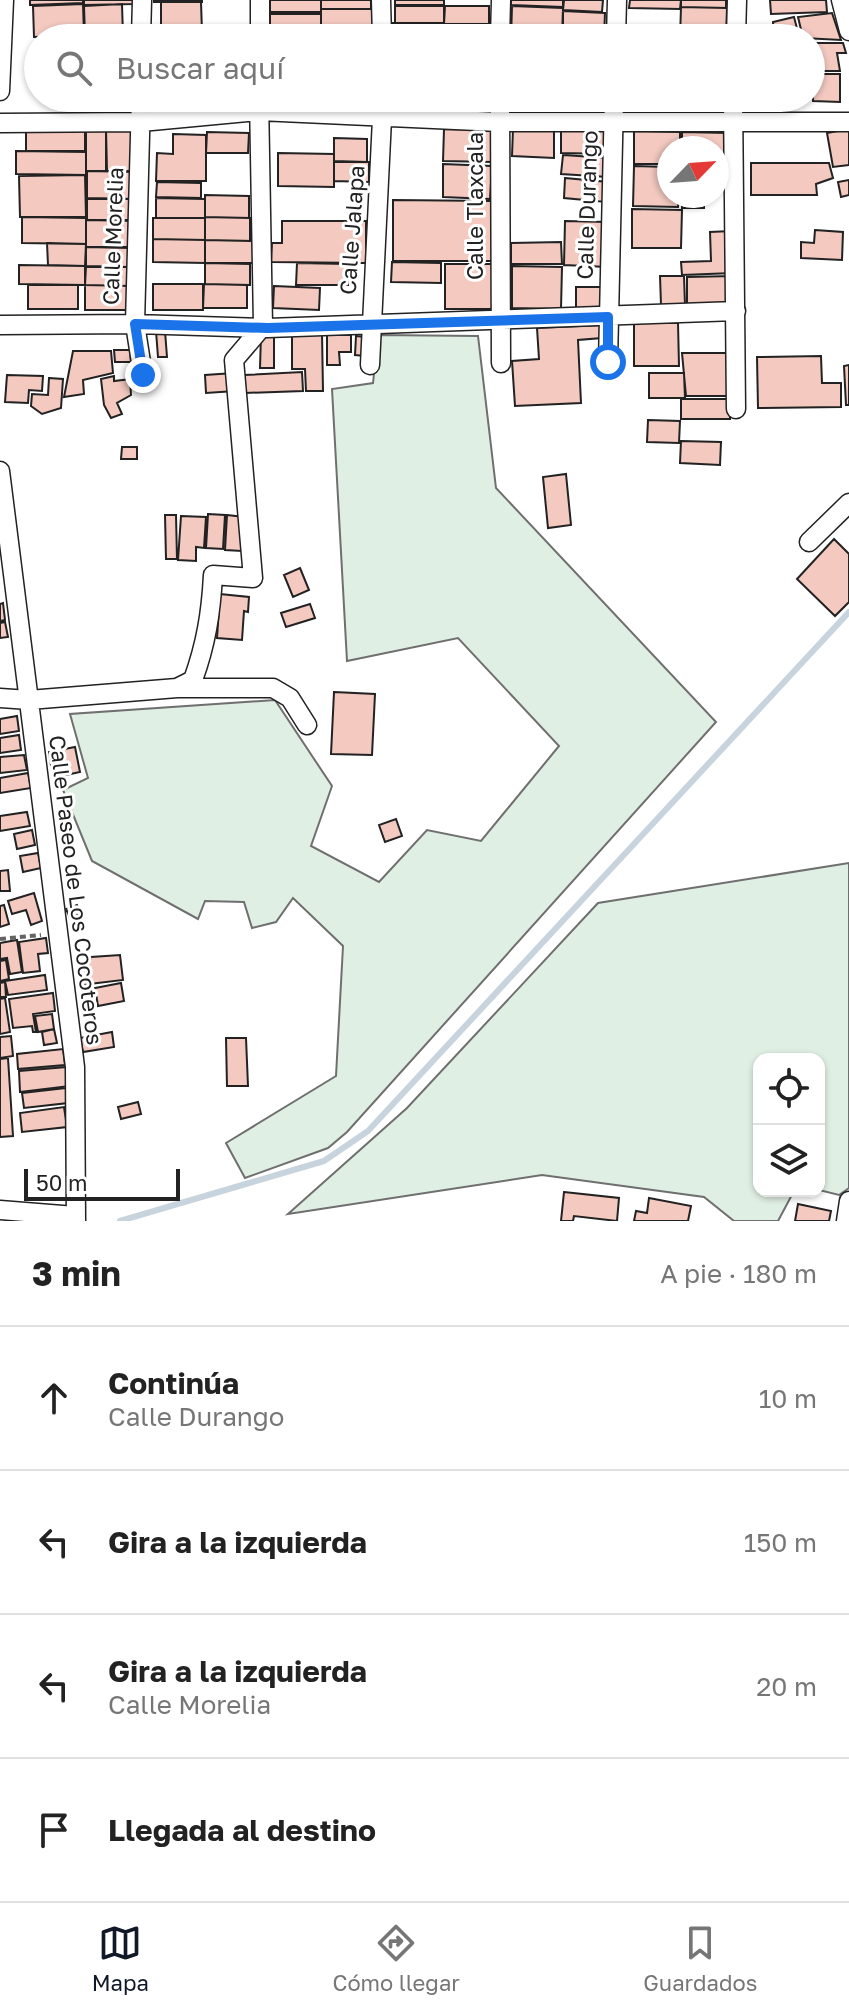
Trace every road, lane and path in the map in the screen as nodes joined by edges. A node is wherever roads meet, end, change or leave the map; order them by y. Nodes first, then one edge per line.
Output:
1 (4, 0) edge
2 (142, 0) edge
3 (260, 0) edge
4 (381, 0) edge
5 (501, 0) edge
6 (617, 0) edge
7 (737, 0) edge
8 (841, 0) edge
9 (141, 24) edge
10 (260, 24) edge
11 (382, 24) edge
12 (500, 24) edge
13 (616, 24) edge
14 (736, 24) edge
15 (849, 31) edge
16 (0, 91) edge
17 (141, 112) edge
18 (210, 112) edge
19 (259, 112) edge
20 (384, 112) edge
21 (422, 112) edge
22 (499, 112) edge
23 (613, 112) edge
24 (732, 112) edge
25 (141, 122) junction
26 (499, 122) junction
27 (613, 122) junction
28 (732, 122) junction
29 (849, 122) edge
30 (0, 123) edge
31 (736, 311) junction
32 (608, 317) junction
33 (499, 320) junction
34 (370, 323) junction
35 (135, 324) junction
36 (0, 325) edge
37 (263, 326) junction
38 (608, 362) dead end
39 (501, 363) dead end
40 (370, 365) dead end
41 (143, 375) dead end
42 (736, 409) dead end
43 (0, 471) edge
44 (849, 503) edge
45 (809, 542) dead end
46 (177, 688) junction
47 (0, 698) edge
48 (29, 700) junction
49 (307, 725) dead end
50 (56, 934) junction
51 (0, 939) edge
52 (849, 1201) edge
53 (0, 1210) edge
54 (75, 1218) edge
55 (846, 1221) edge

1 - 16 street
2 - 9 street
3 - 10 street
4 - 11 street
5 - 12 street
6 - 13 street
7 - 14 street
8 - 15 street
17 - 25 street, Calle Morelia
18 - 25 street
19 - 37 street
20 - 34 street, Calle Jalapa
21 - 26 street
22 - 26 street, Calle Tlaxcala
23 - 27 street, Calle Durango
24 - 28 street
25 - 30 street
25 - 35 street, Calle Morelia
26 - 27 street
26 - 33 street, Calle Tlaxcala
27 - 28 street
27 - 32 street, Calle Durango
28 - 29 street
28 - 31 street
31 - 32 street
31 - 42 street
32 - 33 street
32 - 38 street, Calle Durango
33 - 34 street
33 - 39 street, Calle Tlaxcala
34 - 37 street
34 - 40 street, Calle Jalapa
35 - 36 street
35 - 37 street
35 - 41 street, Calle Morelia
37 - 46 street
43 - 48 street, Calle Paseo de Los Cocoteros
44 - 45 street
46 - 48 street
46 - 49 street
47 - 48 street
48 - 50 street, Calle Paseo de Los Cocoteros
50 - 51 path
50 - 54 street, Calle Paseo de Los Cocoteros
52 - 55 street
53 - 54 street

